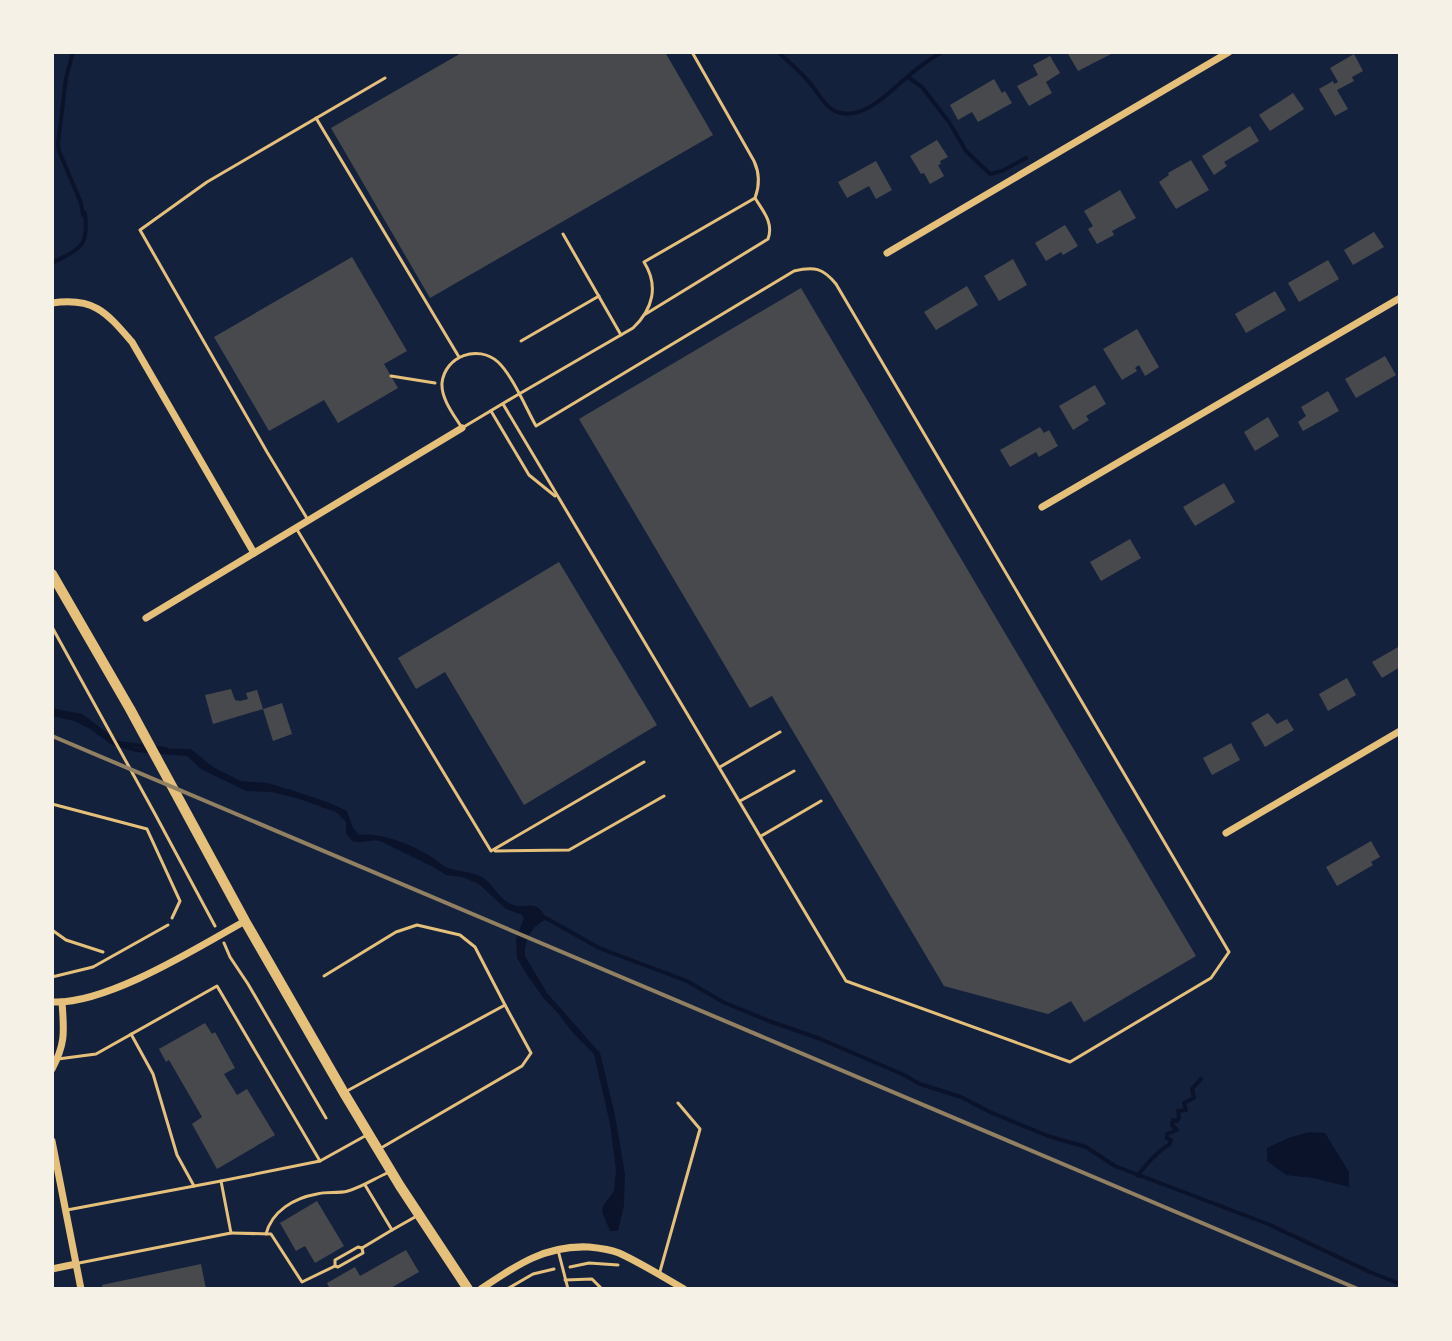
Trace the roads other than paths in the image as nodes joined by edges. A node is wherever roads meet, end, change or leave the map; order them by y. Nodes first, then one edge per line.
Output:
1 (692, 52) edge
2 (1229, 52) edge
3 (385, 78) dead end
4 (316, 118) junction
5 (755, 198) junction
6 (563, 234) dead end
7 (887, 253) dead end
8 (599, 296) junction
9 (1400, 298) edge
10 (52, 303) edge
11 (644, 315) junction
12 (621, 335) junction
13 (521, 341) dead end
14 (459, 357) junction
15 (519, 394) junction
16 (503, 404) junction
17 (491, 411) junction
18 (462, 428) junction
19 (559, 499) junction
20 (1042, 507) dead end
21 (308, 520) junction
22 (296, 528) junction
23 (254, 553) junction
24 (52, 574) edge
25 (146, 618) dead end
26 (1400, 731) edge
27 (780, 732) dead end
28 (644, 762) dead end
29 (720, 767) junction
30 (794, 771) dead end
31 (664, 796) dead end
32 (740, 801) junction
33 (821, 801) dead end
34 (1226, 833) dead end
35 (761, 836) junction
36 (491, 851) junction
37 (245, 921) junction
38 (168, 925) road end
39 (324, 976) dead end
40 (52, 977) edge
41 (52, 1002) edge
42 (62, 1002) junction
43 (505, 1005) junction
44 (131, 1034) junction
45 (58, 1059) junction
46 (52, 1069) edge
47 (344, 1093) junction
48 (678, 1103) dead end
49 (369, 1134) junction
50 (52, 1141) edge
51 (377, 1150) junction
52 (320, 1161) junction
53 (391, 1171) junction
54 (221, 1181) junction
55 (365, 1185) junction
56 (194, 1186) junction
57 (65, 1210) junction
58 (419, 1215) junction
59 (392, 1230) junction
60 (231, 1233) junction
61 (266, 1234) junction
62 (362, 1248) junction
63 (558, 1248) junction
64 (76, 1264) junction
65 (335, 1266) junction
66 (52, 1269) edge
67 (659, 1275) junction
68 (565, 1280) junction
69 (81, 1289) edge
70 (468, 1289) edge
71 (481, 1289) edge
72 (568, 1289) edge
73 (602, 1289) edge
74 (684, 1289) edge

1 - 5 lane
2 - 7 street
3 - 4 lane
4 - 14 lane
4 - 21 lane
5 - 11 lane
5 - 11 lane
6 - 8 lane
8 - 12 lane
8 - 13 lane
9 - 20 street
10 - 23 street
11 - 12 lane
12 - 15 lane
14 - 15 lane
14 - 18 lane
15 - 16 lane
15 - 35 lane
16 - 17 lane
16 - 19 lane
17 - 18 lane
17 - 19 lane
18 - 21 street
19 - 29 lane
21 - 22 street
22 - 23 street
22 - 36 lane
23 - 25 street
24 - 37 main road
26 - 34 street
27 - 29 lane
28 - 36 lane
29 - 32 lane
30 - 32 lane
31 - 36 lane
32 - 35 lane
33 - 35 lane
37 - 42 street
37 - 47 main road
38 - 40 lane
39 - 43 lane
41 - 42 street
42 - 45 street
43 - 47 lane
43 - 51 lane
44 - 45 lane
44 - 52 lane
44 - 56 lane
45 - 46 street
47 - 49 main road
48 - 67 lane
49 - 51 main road
49 - 52 lane
50 - 57 street
51 - 53 main road
52 - 54 lane
53 - 55 lane
53 - 58 main road
54 - 56 lane
54 - 60 lane
55 - 59 lane
55 - 61 lane
56 - 57 lane
57 - 64 street
58 - 59 lane
58 - 70 main road
59 - 62 lane
60 - 61 lane
60 - 64 lane
61 - 65 lane
62 - 65 lane
62 - 65 lane
63 - 67 street
63 - 68 lane
63 - 71 street
64 - 66 street
64 - 69 street
67 - 74 street
68 - 72 lane
68 - 73 lane

